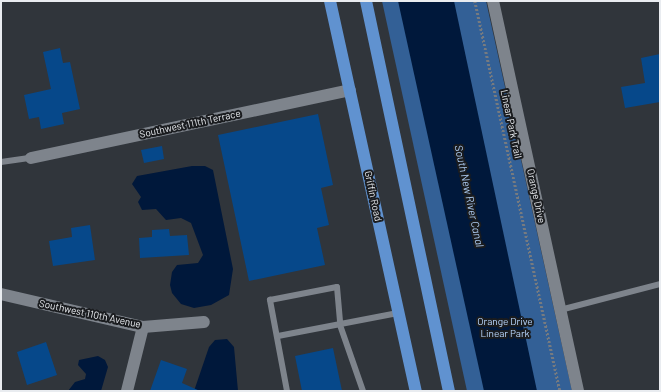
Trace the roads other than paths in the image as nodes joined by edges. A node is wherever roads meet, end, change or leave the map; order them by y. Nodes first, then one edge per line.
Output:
1 (330, 1) edge
2 (366, 1) edge
3 (493, 1) edge
4 (350, 90) junction
5 (31, 158) joint
6 (1, 162) edge
7 (660, 284) edge
8 (1, 294) edge
9 (560, 310) junction
10 (398, 313) junction
11 (204, 322) dead end
12 (340, 325) junction
13 (143, 327) junction
14 (278, 336) junction
15 (127, 391) edge
16 (287, 391) edge
17 (363, 391) edge
18 (416, 391) edge
19 (449, 391) edge
20 (578, 391) edge

1 - 4 main road, Griffin Road
2 - 19 main road
3 - 9 street, Orange Drive
4 - 5 street, Southwest 111th Terrace
4 - 10 main road, Griffin Road
5 - 6 lane
7 - 9 lane
8 - 13 street, Southwest 110th Avenue
9 - 20 street, Orange Drive
10 - 12 lane
10 - 18 main road, Griffin Road
11 - 13 street, Southwest 110th Avenue
12 - 14 lane
12 - 14 lane
12 - 17 lane
13 - 15 street
14 - 16 lane

